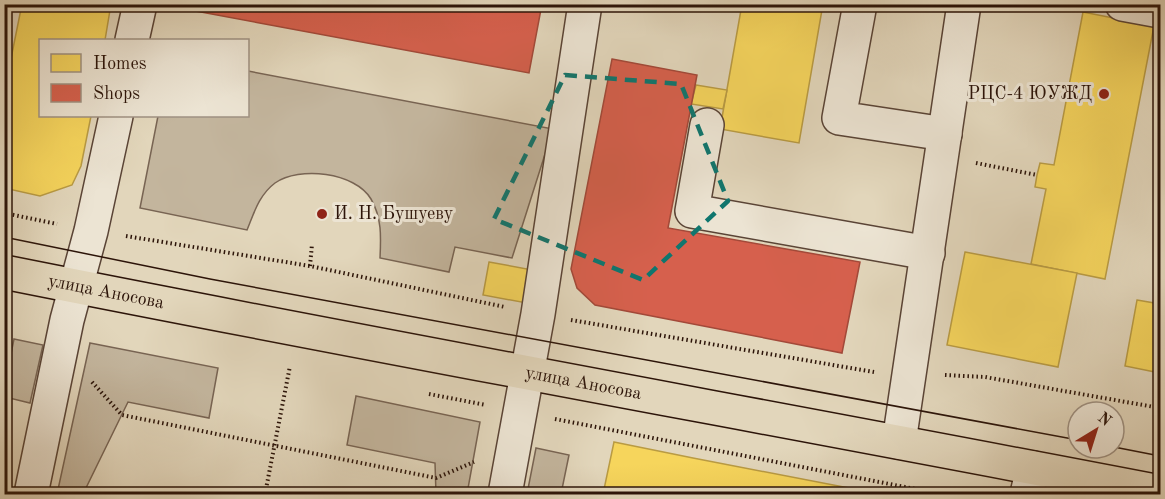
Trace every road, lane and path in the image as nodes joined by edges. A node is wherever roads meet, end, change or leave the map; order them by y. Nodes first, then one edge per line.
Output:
1 (140, 4) edge
2 (585, 4) edge
3 (860, 4) edge
4 (964, 4) edge
5 (1122, 4) edge
6 (1161, 11) edge
7 (132, 39) edge
8 (116, 117) edge
9 (707, 125) dead end
10 (945, 134) junction
11 (4, 213) edge
12 (91, 231) junction
13 (312, 244) dead end
14 (928, 253) junction
15 (310, 266) junction
16 (4, 272) edge
17 (75, 286) junction
18 (538, 314) junction
19 (61, 348) junction
20 (290, 366) dead end
21 (910, 374) junction
22 (526, 375) junction
23 (1161, 408) edge
24 (899, 442) junction
25 (275, 445) junction
26 (514, 445) junction
27 (1030, 481) edge
28 (1161, 492) edge
29 (31, 495) edge
30 (265, 495) edge
31 (506, 495) edge

1 - 7 street
2 - 18 street
3 - 10 street
4 - 10 street
5 - 6 street
8 - 12 street
9 - 14 street
10 - 14 street
11 - 12 path
12 - 15 path
12 - 17 street
13 - 15 path
14 - 21 street
15 - 18 path
16 - 17 main road, улица Аносова
17 - 19 street
17 - 22 main road, улица Аносова
18 - 21 path
18 - 22 street
19 - 25 path
19 - 29 street
20 - 25 path
21 - 23 path
21 - 24 street
22 - 24 main road, улица Аносова
22 - 26 street
24 - 27 main road, улица Аносова
25 - 26 path
25 - 30 path
26 - 31 street
27 - 28 main road, улица Аносова

